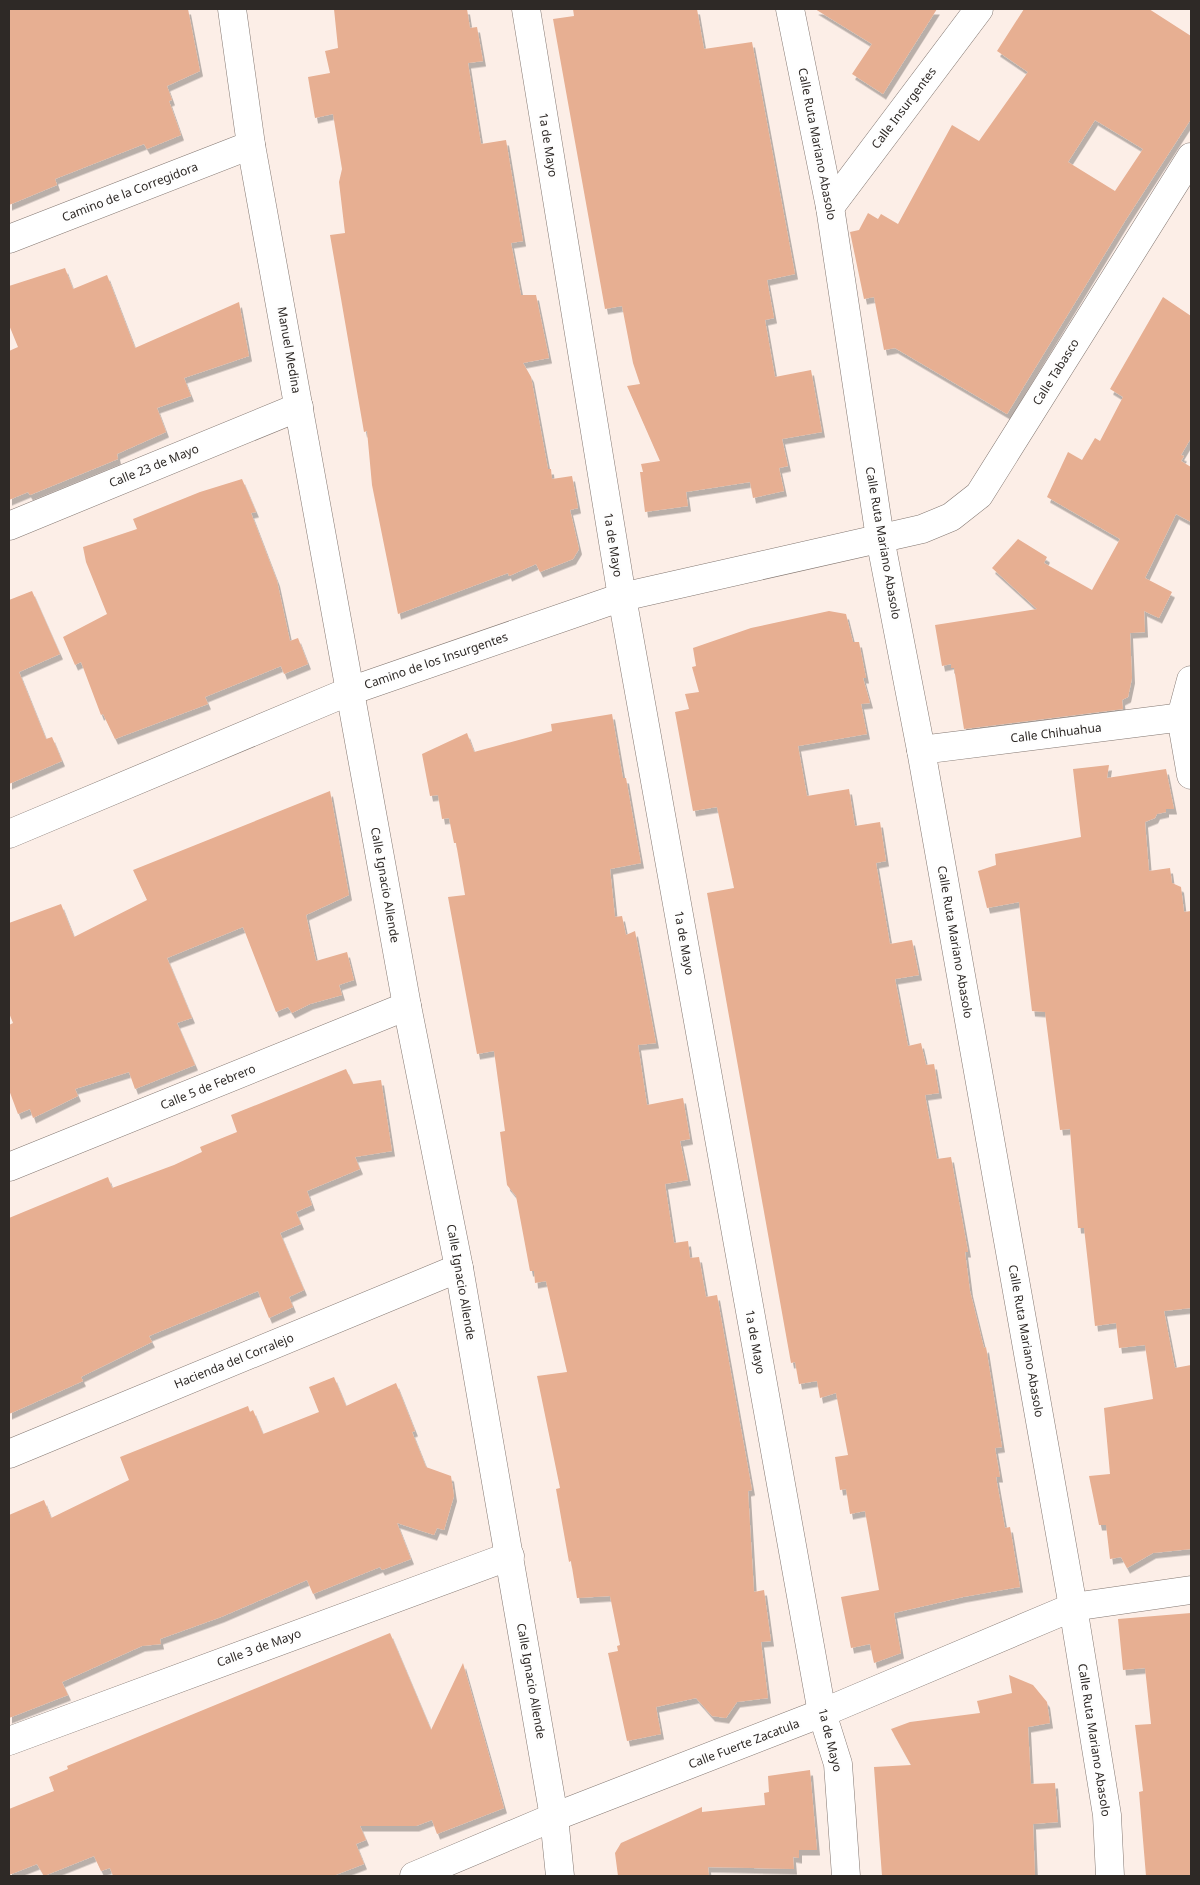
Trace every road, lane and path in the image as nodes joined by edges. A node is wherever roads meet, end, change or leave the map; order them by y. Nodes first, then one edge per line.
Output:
1 (232, 9) edge
2 (526, 9) edge
3 (790, 9) edge
4 (979, 9) edge
5 (251, 145) junction
6 (1191, 158) edge
7 (830, 207) junction
8 (9, 239) edge
9 (299, 407) junction
10 (9, 526) edge
11 (880, 538) junction
12 (622, 596) junction
13 (1191, 680) edge
14 (350, 691) junction
15 (1186, 717) edge
16 (921, 750) junction
17 (1191, 775) edge
18 (9, 834) edge
19 (407, 1006) junction
20 (9, 1167) edge
21 (459, 1268) junction
22 (9, 1454) edge
23 (510, 1556) junction
24 (1191, 1590) edge
25 (1073, 1608) junction
26 (822, 1713) junction
27 (9, 1741) edge
28 (554, 1817) junction
29 (414, 1876) edge
30 (560, 1876) edge
31 (846, 1876) edge
32 (1110, 1876) edge

1 - 5 street, Manuel Medina
2 - 12 street, 1a de Mayo
3 - 7 street, Calle Ruta Mariano Abasolo
4 - 7 street, Calle Insurgentes
5 - 8 street, Camino de la Corregidora
5 - 9 street, Manuel Medina
6 - 11 street, Calle Tabasco
7 - 11 street, Calle Ruta Mariano Abasolo
9 - 10 street, Calle 23 de Mayo
9 - 14 street, Manuel Medina
11 - 12 street, Camino de los Insurgentes
11 - 16 street, Calle Ruta Mariano Abasolo
12 - 14 street, Camino de los Insurgentes
12 - 26 street, 1a de Mayo
13 - 15 street
14 - 18 street, Camino de los Insurgentes
14 - 19 street, Calle Ignacio Allende
15 - 16 street, Calle Chihuahua
15 - 17 street
16 - 25 street, Calle Ruta Mariano Abasolo
19 - 20 street, Calle 5 de Febrero
19 - 21 street, Calle Ignacio Allende
21 - 22 street, Hacienda del Corralejo
21 - 23 street, Calle Ignacio Allende
23 - 27 street, Calle 3 de Mayo
23 - 28 street, Calle Ignacio Allende
24 - 25 street, Calle Fuerte Zacatula
25 - 26 street, Calle Fuerte Zacatula
25 - 32 street, Calle Ruta Mariano Abasolo
26 - 28 street, Calle Fuerte Zacatula
26 - 31 street, 1a de Mayo
28 - 29 street, Calle Fuerte Zacatula
28 - 30 street, Calle Ignacio Allende

